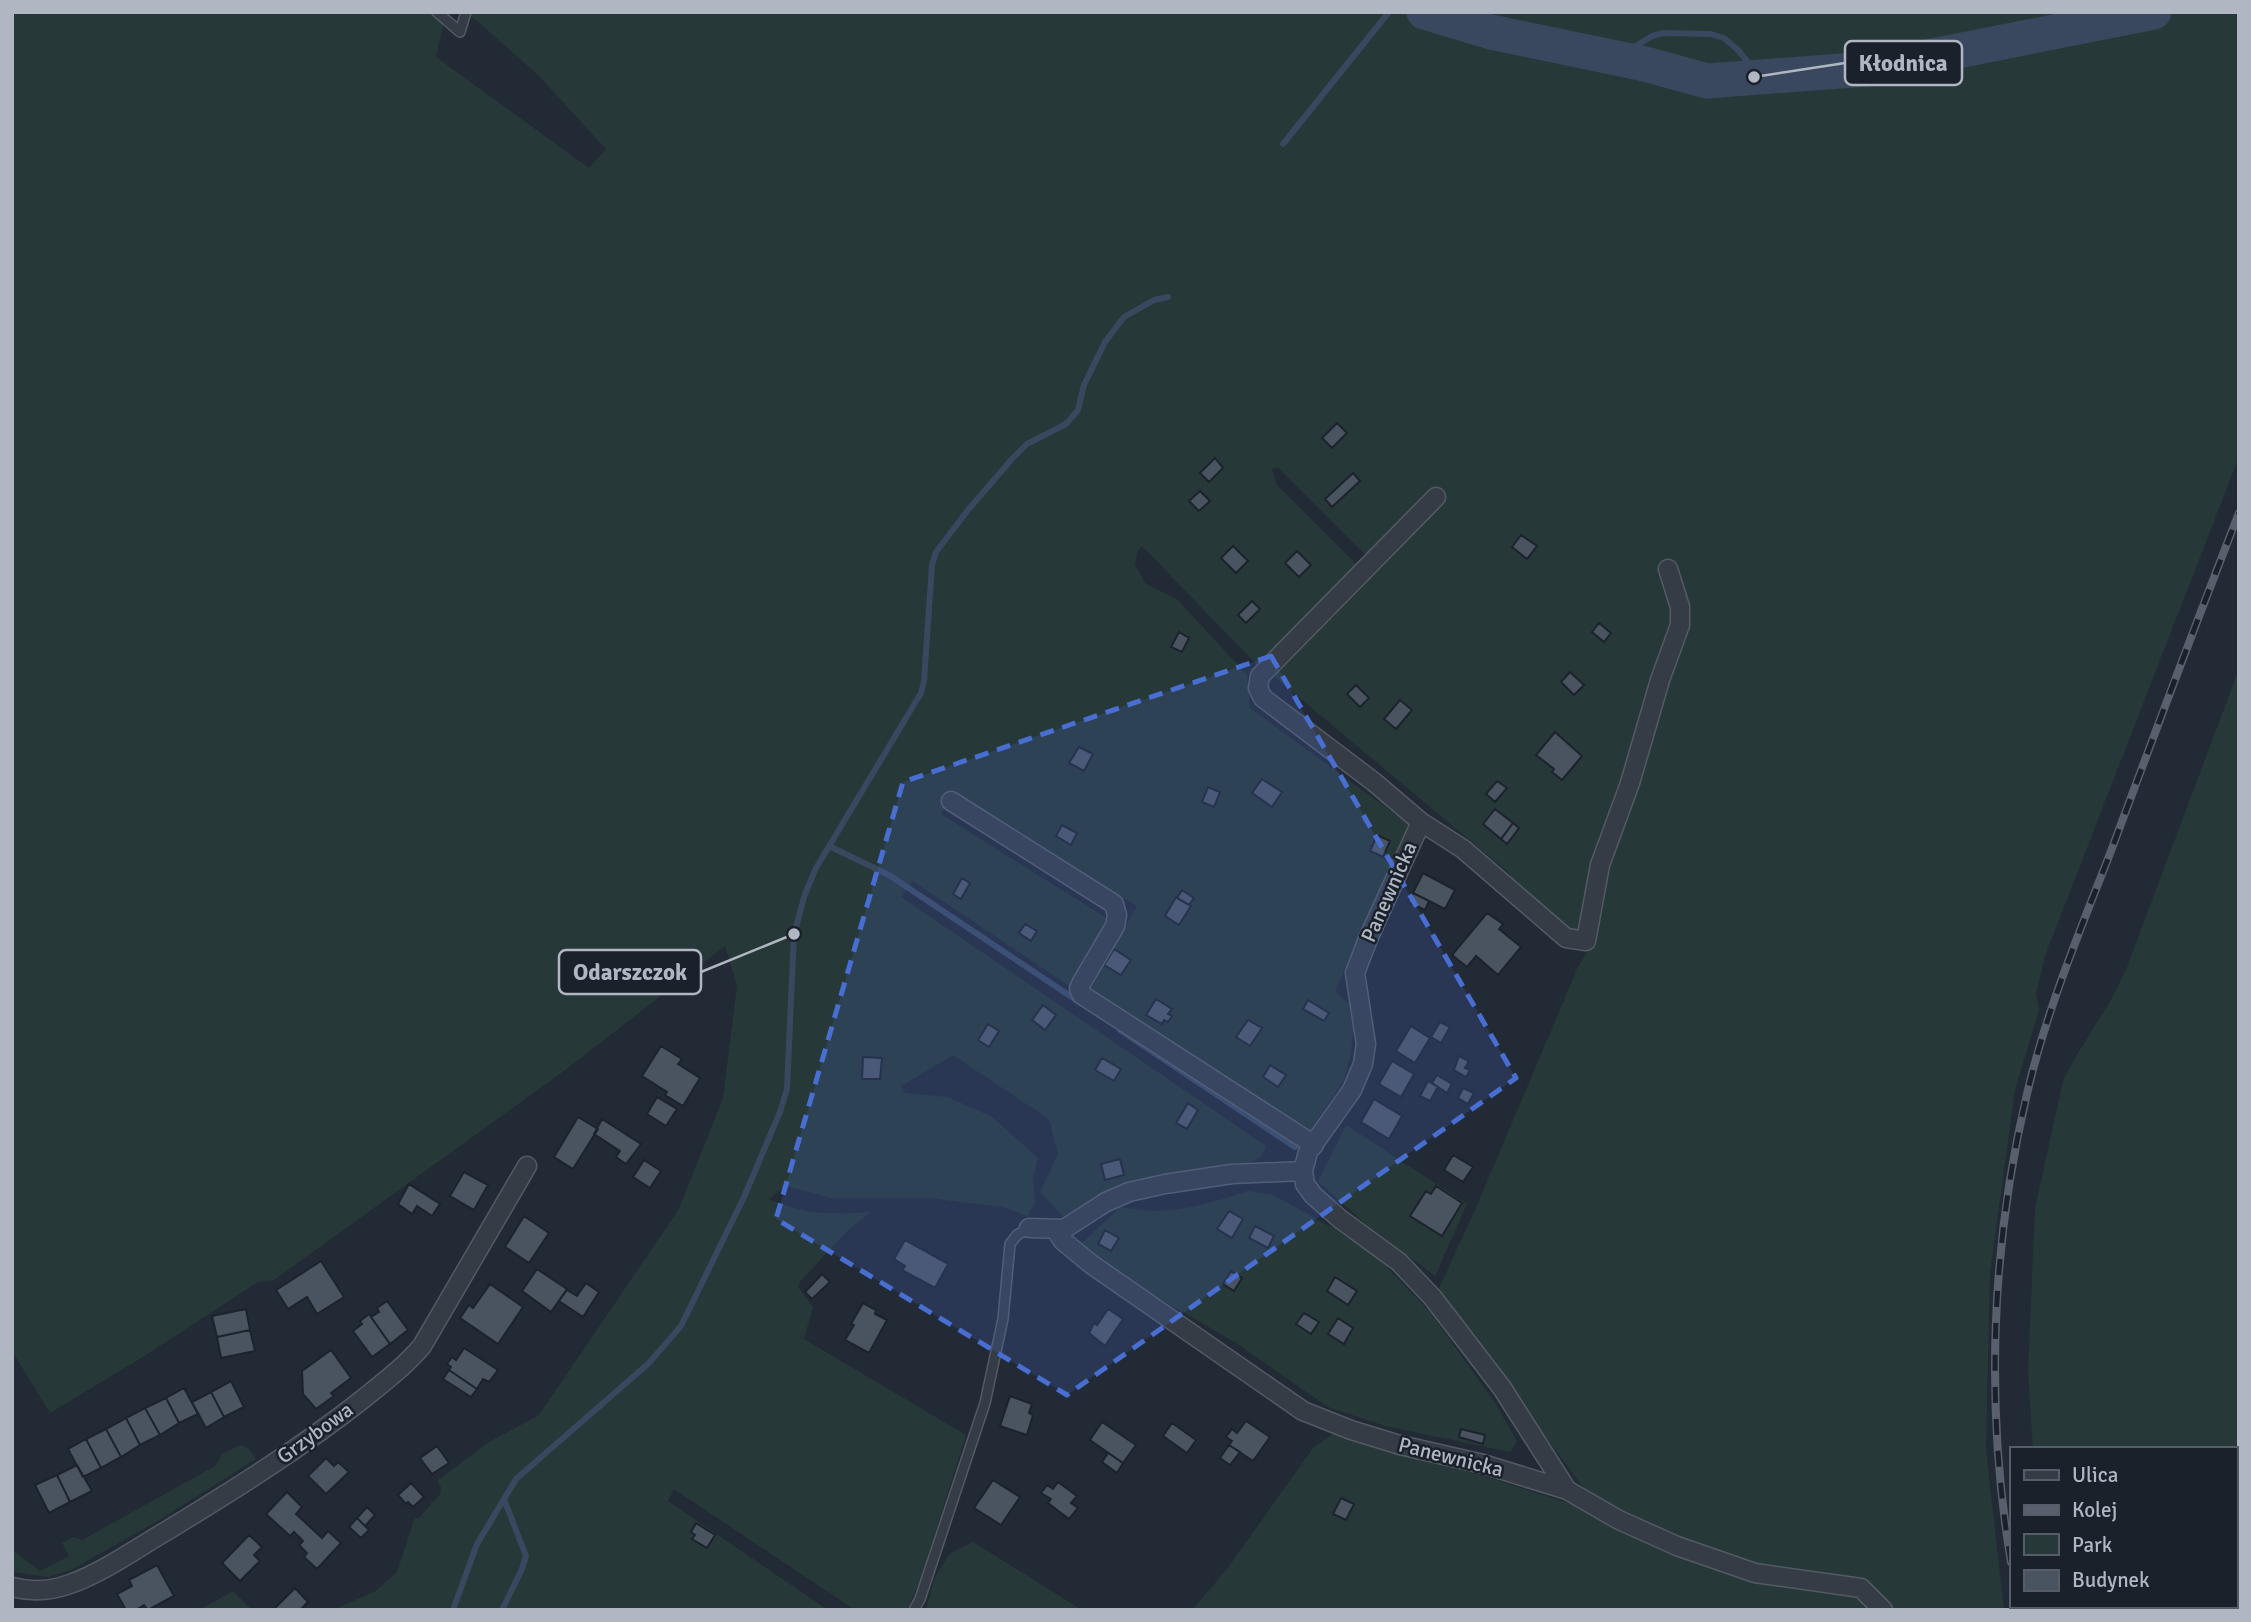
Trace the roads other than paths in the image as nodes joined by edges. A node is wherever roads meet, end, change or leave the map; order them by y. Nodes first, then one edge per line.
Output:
1 (437, 12) edge
2 (466, 12) edge
3 (1436, 497) dead end
4 (1668, 569) dead end
5 (951, 801) dead end
6 (1420, 822) junction
7 (1314, 1145) junction
8 (527, 1166) dead end
9 (1303, 1171) junction
10 (1029, 1228) joint
11 (1055, 1229) junction
12 (1567, 1490) junction
13 (12, 1587) edge
14 (914, 1610) edge
15 (1883, 1610) edge

1 - 2 lane
3 - 6 street
4 - 6 street, Panewnicka
5 - 7 street
6 - 7 street, Panewnicka
7 - 9 street, Panewnicka
8 - 13 street, Grzybowa
9 - 11 street
9 - 12 street
10 - 11 street
10 - 14 lane
11 - 12 street, Panewnicka
12 - 15 street, Panewnicka

